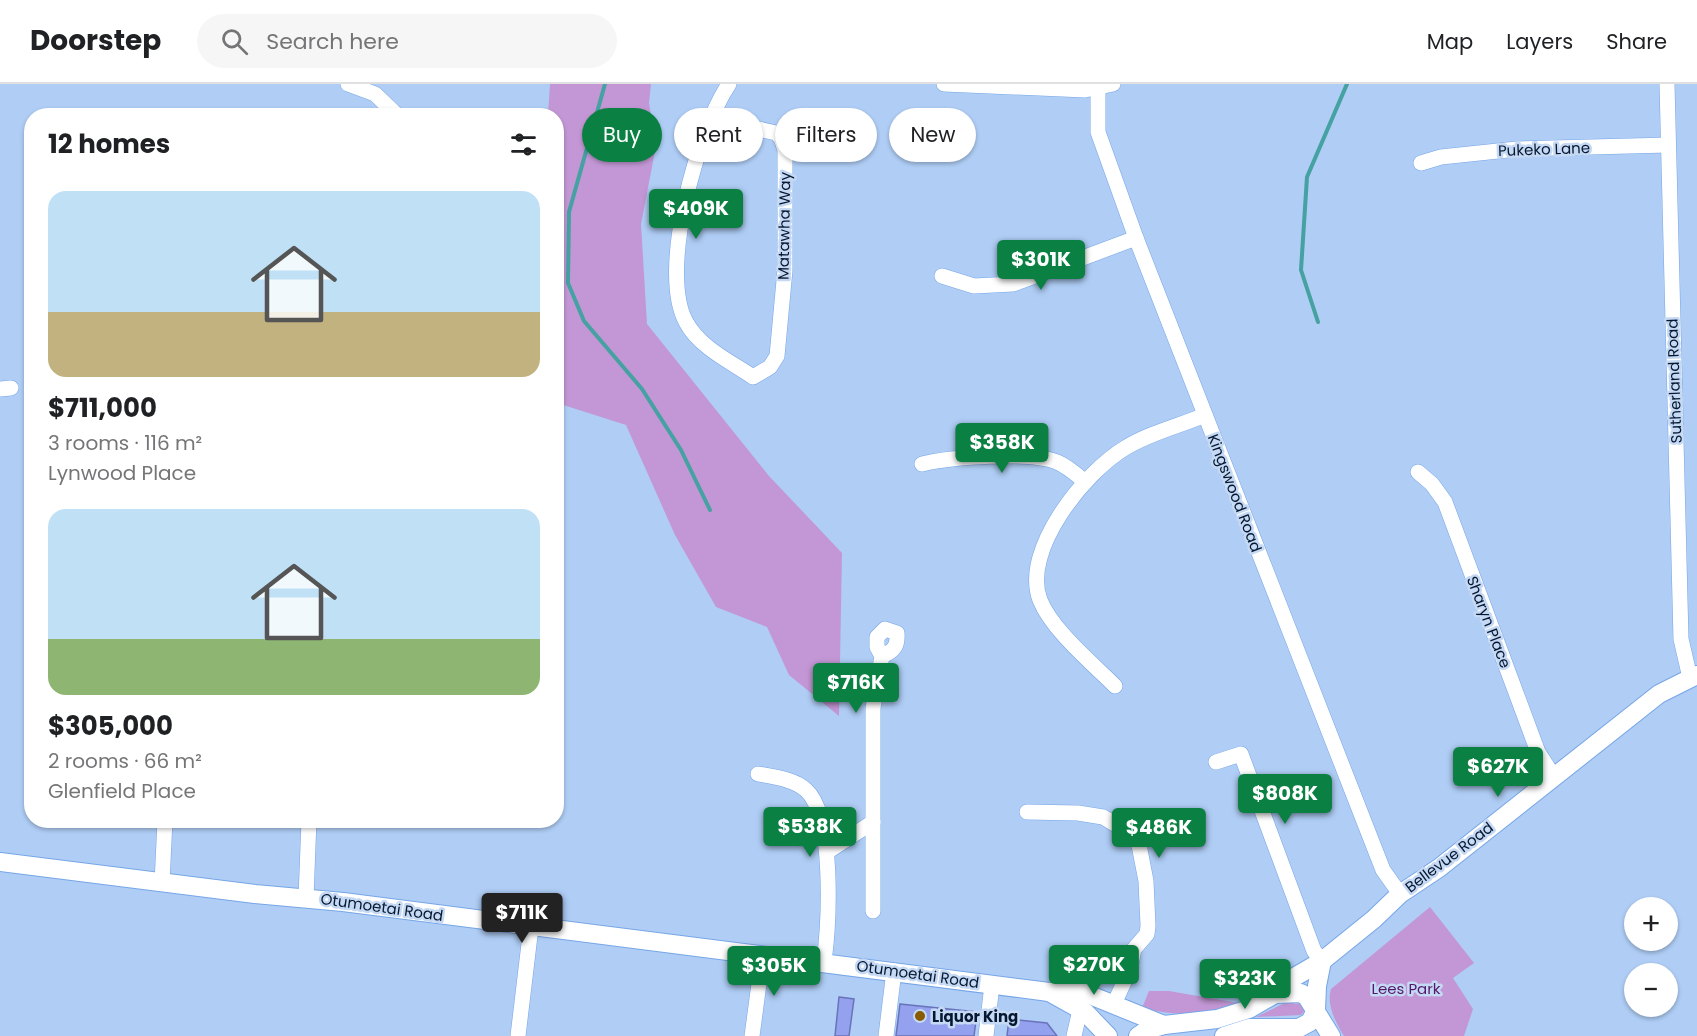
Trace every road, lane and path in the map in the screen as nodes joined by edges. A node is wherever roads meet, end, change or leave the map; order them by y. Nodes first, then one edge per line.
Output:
1 (348, 84) edge
2 (729, 84) edge
3 (944, 84) edge
4 (1113, 84) edge
5 (1667, 84) edge
6 (1097, 86) edge
7 (390, 108) edge
8 (716, 108) edge
9 (710, 118) joint
10 (1668, 145) junction
11 (1420, 163) dead end
12 (1136, 238) junction
13 (942, 276) dead end
14 (1205, 415) junction
15 (922, 464) dead end
16 (1418, 472) dead end
17 (1084, 481) junction
18 (882, 656) dead end
19 (1694, 676) edge
20 (1115, 686) dead end
21 (1216, 762) dead end
22 (758, 774) dead end
23 (1554, 777) junction
24 (1027, 812) dead end
25 (873, 822) junction
26 (165, 828) edge
27 (309, 828) edge
28 (827, 852) junction
29 (0, 862) edge
30 (162, 883) junction
31 (1400, 894) junction
32 (306, 897) junction
33 (873, 911) dead end
34 (531, 927) junction
35 (763, 954) junction
36 (1322, 961) junction
37 (824, 962) junction
38 (894, 970) junction
39 (992, 985) junction
40 (1049, 992) junction
41 (1275, 994) junction
42 (1114, 1004) junction
43 (1080, 1010) junction
44 (1316, 1010) junction
45 (1164, 1026) junction
46 (1280, 1032) edge
47 (518, 1036) edge
48 (752, 1036) edge
49 (885, 1036) edge
50 (986, 1036) edge
51 (1074, 1036) edge
52 (1108, 1036) edge
53 (1138, 1036) edge
54 (1224, 1036) edge
55 (1331, 1036) edge

1 - 7 street
2 - 8 street
3 - 6 street
4 - 6 street
5 - 10 street, Sutherland Road
6 - 12 street, Kingswood Road
9 - 9 street, Matawha Way
10 - 11 street, Pukeko Lane
10 - 19 street, Sutherland Road
12 - 13 street
12 - 14 street, Kingswood Road
14 - 17 street
14 - 31 street, Kingswood Road
15 - 17 street
16 - 23 street, Sharyn Place
17 - 20 street
18 - 25 street
19 - 23 main road, Bellevue Road
21 - 36 street
22 - 28 street
23 - 31 main road, Bellevue Road
24 - 42 street
25 - 28 street
25 - 33 street
26 - 30 street
27 - 32 street
28 - 37 street
29 - 30 main road, Otumoetai Road
30 - 32 main road, Otumoetai Road
31 - 36 main road, Bellevue Road
32 - 34 main road, Otumoetai Road
34 - 35 main road, Otumoetai Road
34 - 47 street
35 - 37 main road, Otumoetai Road
35 - 48 street
36 - 41 main road, Bellevue Road
36 - 44 main road
37 - 38 main road, Otumoetai Road
38 - 39 main road, Otumoetai Road
38 - 49 street
39 - 40 main road, Otumoetai Road
39 - 50 street
40 - 42 main road, Otumoetai Road
40 - 43 main road, Otumoetai Road
41 - 44 main road
41 - 45 main road
42 - 45 main road, Otumoetai Road
43 - 51 street
43 - 52 main road, Otumoetai Road
44 - 46 main road
44 - 55 main road
45 - 53 main road
46 - 54 main road

